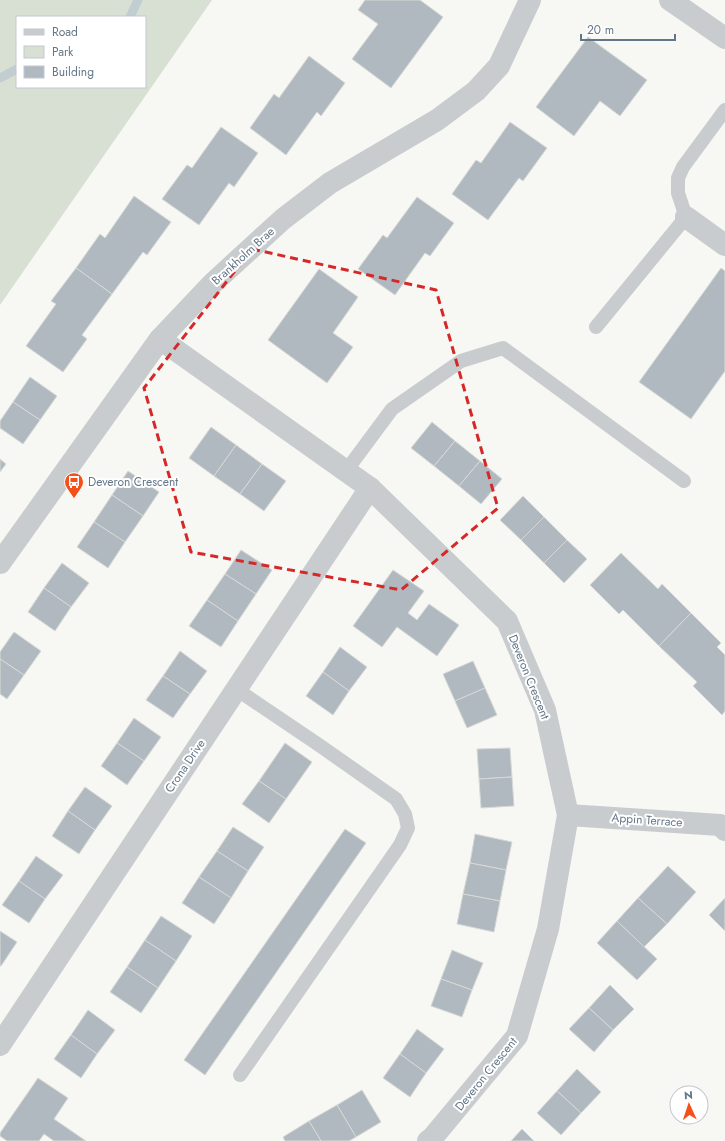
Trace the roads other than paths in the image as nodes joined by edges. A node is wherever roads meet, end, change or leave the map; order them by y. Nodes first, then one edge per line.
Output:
1 (530, 0) edge
2 (670, 0) edge
3 (725, 38) edge
4 (725, 110) edge
5 (686, 217) junction
6 (725, 245) edge
7 (596, 327) dead end
8 (160, 339) junction
9 (346, 471) junction
10 (684, 481) dead end
11 (370, 488) junction
12 (0, 563) edge
13 (236, 689) junction
14 (568, 815) junction
15 (725, 830) edge
16 (0, 1045) edge
17 (240, 1075) dead end
18 (428, 1141) edge

1 - 8 street, Brankholm Brae
2 - 3 street
4 - 5 lane
5 - 6 street
5 - 7 lane
8 - 9 street, Deveron Crescent
8 - 12 street, Brankholm Brae
9 - 10 lane
9 - 11 street, Deveron Crescent
11 - 13 street, Crona Drive
11 - 14 street, Deveron Crescent
13 - 16 street, Crona Drive
13 - 17 lane
14 - 15 street, Appin Terrace
14 - 18 street, Deveron Crescent

